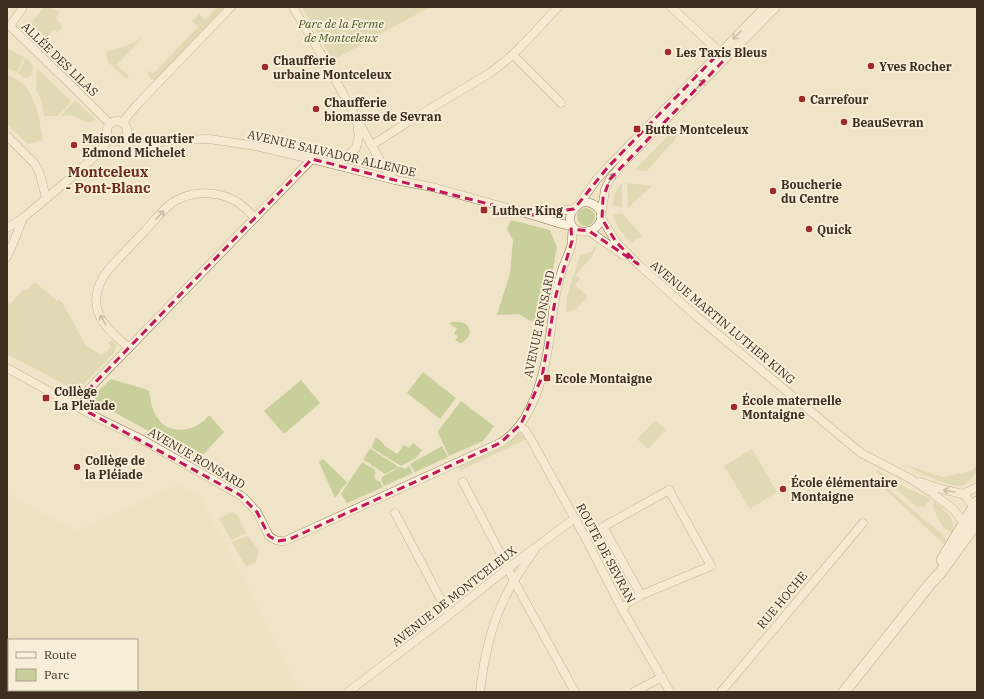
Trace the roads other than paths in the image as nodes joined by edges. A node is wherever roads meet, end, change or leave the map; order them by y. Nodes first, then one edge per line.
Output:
1 (22, 7) edge
2 (231, 7) edge
3 (293, 7) edge
4 (558, 7) edge
5 (672, 7) edge
6 (765, 7) edge
7 (776, 7) edge
8 (8, 27) edge
9 (720, 52) junction
10 (513, 55) junction
11 (726, 58) junction
12 (561, 103) dead end
13 (356, 118) junction
14 (110, 124) junction
15 (123, 124) junction
16 (7, 136) edge
17 (110, 138) junction
18 (124, 138) junction
19 (372, 145) junction
20 (312, 159) junction
21 (328, 163) junction
22 (395, 180) junction
23 (46, 198) junction
24 (577, 206) junction
25 (532, 215) junction
26 (602, 217) junction
27 (23, 218) junction
28 (255, 218) junction
29 (572, 225) junction
30 (7, 228) edge
31 (587, 232) junction
32 (9, 244) edge
33 (569, 253) junction
34 (7, 256) edge
35 (638, 264) junction
36 (129, 348) junction
37 (7, 368) edge
38 (77, 406) junction
39 (519, 426) junction
40 (911, 479) junction
41 (463, 482) dead end
42 (977, 487) edge
43 (963, 494) junction
44 (976, 507) edge
45 (395, 513) dead end
46 (575, 518) junction
47 (977, 521) edge
48 (862, 523) dead end
49 (964, 523) junction
50 (603, 527) junction
51 (585, 537) junction
52 (537, 547) junction
53 (508, 568) junction
54 (514, 581) junction
55 (930, 584) junction
56 (641, 595) junction
57 (622, 609) junction
58 (449, 615) junction
59 (662, 677) junction
60 (348, 692) edge
61 (480, 692) edge
62 (575, 692) edge
63 (634, 692) edge
64 (670, 692) edge
65 (720, 692) edge
66 (844, 692) edge

1 - 8 street, ALLÉE DES LILAS
2 - 15 street
3 - 13 street
4 - 10 street
5 - 9 street
6 -> 9 street
7 - 11 street
8 - 14 street, ALLÉE DES LILAS
9 - 11 street
9 - 24 street
10 - 12 street
10 - 19 street
26 -> 11 street
13 - 19 street
13 - 21 street
14 - 15 street
14 - 17 street
15 - 18 street
16 - 23 street
17 - 18 street
17 - 23 street
18 - 20 street, AVENUE SALVADOR ALLENDE
19 - 22 street
20 - 21 street, AVENUE SALVADOR ALLENDE
20 - 28 street
21 - 22 street, AVENUE SALVADOR ALLENDE
22 - 25 street, AVENUE SALVADOR ALLENDE
23 - 27 street
24 - 25 street, AVENUE SALVADOR ALLENDE
24 - 26 street
24 - 29 street
25 - 29 street, AVENUE SALVADOR ALLENDE
26 - 31 street
26 - 35 street, AVENUE MARTIN LUTHER KING
27 - 30 street
27 - 32 street
28 - 36 street
36 -> 28 street
29 - 31 street
29 - 33 street, AVENUE RONSARD
31 - 33 street, AVENUE RONSARD
31 - 35 street, AVENUE MARTIN LUTHER KING
32 - 34 street
33 - 39 street, AVENUE RONSARD
35 - 40 street, AVENUE MARTIN LUTHER KING
36 - 38 street
37 - 38 street, AVENUE RONSARD
38 - 39 street, AVENUE RONSARD
39 - 46 street, ROUTE DE SEVRAN
43 -> 40 street, AVENUE MARTIN LUTHER KING
40 - 49 street, AVENUE MARTIN LUTHER KING
41 - 53 street
42 - 43 street
43 - 44 street
44 - 49 main road
45 - 58 street
46 - 51 street, ROUTE DE SEVRAN
46 - 52 street, AVENUE DE MONTCELEUX
47 - 49 street
47 - 55 main road
48 - 65 street, RUE HOCHE
49 - 55 main road
50 - 51 street
50 - 56 street
50 - 56 street
51 - 57 street, ROUTE DE SEVRAN
52 - 53 street, AVENUE DE MONTCELEUX
52 - 54 street
53 - 54 street
53 - 58 street, AVENUE DE MONTCELEUX
54 - 61 street
54 - 62 street
55 - 66 main road
56 - 57 street
57 - 59 street, ROUTE DE SEVRAN
58 - 60 street, AVENUE DE MONTCELEUX
59 - 63 street
59 - 64 street, ROUTE DE SEVRAN

